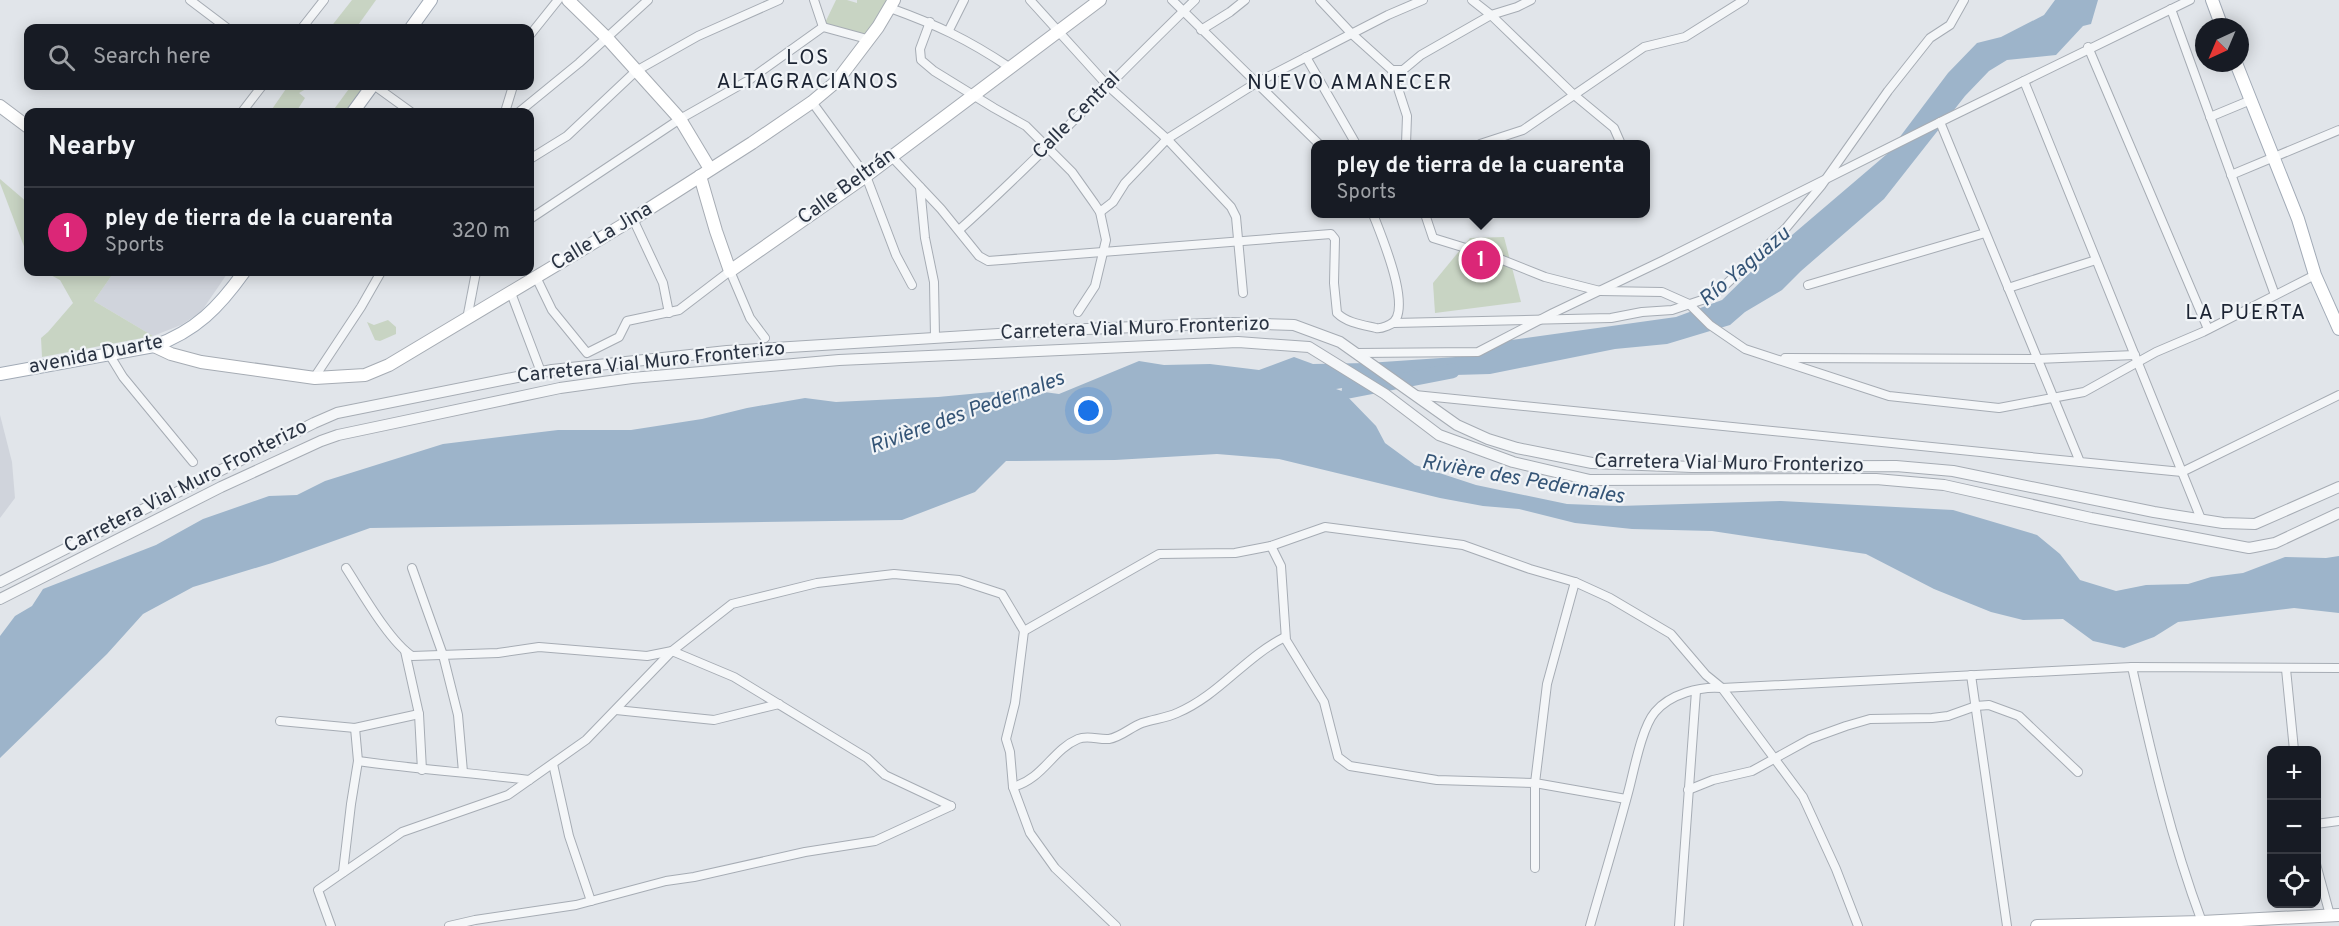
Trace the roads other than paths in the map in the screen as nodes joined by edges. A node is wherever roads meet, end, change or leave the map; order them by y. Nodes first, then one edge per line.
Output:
1 (190, 0) edge
2 (324, 0) edge
3 (431, 0) edge
4 (558, 0) edge
5 (568, 0) edge
6 (648, 0) edge
7 (779, 0) edge
8 (814, 0) edge
9 (964, 0) edge
10 (1030, 0) edge
11 (1100, 0) edge
12 (1172, 0) edge
13 (1195, 0) edge
14 (1245, 0) edge
15 (1320, 0) edge
16 (1423, 0) edge
17 (1472, 0) edge
18 (1531, 0) edge
19 (1744, 0) edge
20 (1964, 0) edge
21 (2190, 0) edge
22 (2212, 0) edge
23 (892, 4) edge
24 (2171, 9) junction
25 (1183, 12) junction
26 (1491, 15) junction
27 (2219, 18) edge
28 (930, 22) junction
29 (222, 24) edge
30 (305, 24) edge
31 (414, 24) edge
32 (823, 27) junction
33 (534, 30) edge
34 (949, 30) junction
35 (1201, 30) junction
36 (1057, 31) junction
37 (1352, 34) junction
38 (607, 38) junction
39 (867, 39) junction
40 (2088, 47) dead end
41 (1306, 57) junction
42 (1009, 67) junction
43 (1392, 70) junction
44 (636, 71) junction
45 (2240, 72) edge
46 (2024, 81) junction
47 (1256, 84) junction
48 (1107, 85) junction
49 (259, 90) edge
50 (371, 90) edge
51 (380, 90) edge
52 (512, 90) edge
53 (972, 94) junction
54 (1573, 94) junction
55 (2251, 100) junction
56 (812, 102) junction
57 (0, 106) edge
58 (245, 108) edge
59 (355, 108) edge
60 (405, 108) edge
61 (506, 108) edge
62 (524, 108) edge
63 (2210, 117) junction
64 (680, 119) junction
65 (1940, 122) junction
66 (24, 125) edge
67 (2339, 130) edge
68 (1167, 139) junction
69 (1315, 140) edge
70 (1354, 140) edge
71 (1406, 140) edge
72 (1492, 140) edge
73 (1619, 140) edge
74 (1048, 146) junction
75 (891, 156) junction
76 (534, 157) edge
77 (705, 172) junction
78 (2231, 175) junction
79 (866, 176) junction
80 (920, 186) junction
81 (1100, 212) junction
82 (534, 216) edge
83 (1375, 218) edge
84 (1427, 218) edge
85 (633, 219) junction
86 (959, 230) junction
87 (1986, 233) junction
88 (1239, 242) junction
89 (1102, 252) junction
90 (2096, 260) junction
91 (730, 271) junction
92 (2315, 275) junction
93 (238, 276) edge
94 (379, 276) edge
95 (475, 276) edge
96 (536, 277) junction
97 (912, 285) dead end
98 (1808, 285) dead end
99 (2008, 288) junction
100 (1600, 291) junction
101 (511, 292) junction
102 (1243, 293) dead end
103 (2275, 296) junction
104 (1689, 304) junction
105 (1078, 312) dead end
106 (669, 313) junction
107 (467, 319) junction
108 (1394, 323) junction
109 (2208, 329) junction
110 (2339, 329) edge
111 (935, 337) junction
112 (765, 338) dead end
113 (154, 346) junction
114 (1357, 353) junction
115 (109, 354) junction
116 (1774, 358) junction
117 (2037, 359) junction
118 (2136, 359) junction
119 (541, 372) junction
120 (0, 374) edge
121 (314, 378) junction
122 (1411, 394) junction
123 (2339, 395) edge
124 (2053, 397) junction
125 (193, 462) dead end
126 (2080, 462) junction
127 (2182, 472) junction
128 (2339, 487) edge
129 (2339, 513) edge
130 (2200, 519) junction
131 (1271, 546) junction
132 (346, 568) dead end
133 (412, 568) dead end
134 (0, 582) edge
135 (1575, 582) junction
136 (0, 599) edge
137 (1024, 631) junction
138 (1285, 636) junction
139 (405, 650) junction
140 (672, 651) junction
141 (443, 655) junction
142 (2132, 667) junction
143 (2339, 668) edge
144 (2286, 669) junction
145 (1971, 675) junction
146 (1722, 688) junction
147 (1696, 691) junction
148 (780, 704) junction
149 (1976, 706) junction
150 (616, 710) junction
151 (419, 714) junction
152 (280, 721) dead end
153 (355, 728) junction
154 (2294, 746) edge
155 (1774, 759) junction
156 (358, 761) junction
157 (553, 764) junction
158 (422, 770) junction
159 (463, 772) junction
160 (2078, 772) dead end
161 (529, 780) junction
162 (1535, 783) junction
163 (1013, 787) junction
164 (1688, 790) junction
165 (1626, 799) junction
166 (2339, 821) edge
167 (2321, 823) edge
168 (1535, 868) dead end
169 (343, 872) junction
170 (2321, 877) edge
171 (591, 901) junction
172 (2335, 915) edge
173 (2202, 922) junction
174 (2222, 923) edge
175 (331, 926) edge
176 (449, 926) edge
177 (1116, 926) edge
178 (1590, 926) edge
179 (1679, 926) edge
180 (1858, 926) edge
181 (2007, 926) edge
182 (2037, 926) edge
183 (2043, 926) edge

1 - 29 street
2 - 30 street
3 - 31 main road
4 - 33 street
5 - 38 main road
6 - 38 street
7 - 44 street
8 - 32 street
9 - 34 street
10 - 36 street
11 - 36 main road, Calle Beltrán
12 - 25 street
13 - 25 street, Calle Central
14 - 35 street
15 - 37 street
16 - 37 street
17 - 26 street
18 - 26 street
19 - 54 street
20 - 104 street
21 - 24 street
22 - 27 main road
23 - 28 street
23 - 39 main road, Calle La Jina
24 - 46 street
24 - 63 street
25 - 35 street
25 - 48 street, Calle Central
26 - 43 street
26 - 54 street
28 - 34 street
28 - 53 street
32 - 39 street
32 - 64 street
34 - 42 street
35 - 47 street
36 - 42 main road, Calle Beltrán
36 - 48 street
37 - 41 street
37 - 43 street
38 - 44 main road
38 - 62 street
39 - 56 main road, Calle La Jina
40 - 109 street
41 - 47 street
41 - 70 street
42 - 53 main road, Calle Beltrán
43 - 71 street
44 - 64 main road
44 - 76 street
45 - 55 main road
46 - 65 street
46 - 90 street
47 - 68 street
47 - 69 street
48 - 68 street
48 - 74 street, Calle Central
49 - 58 street
50 - 59 main road
51 - 60 street
52 - 61 street
53 - 74 street
53 - 75 main road, Calle Beltrán
54 - 72 street
54 - 73 street
55 - 63 street
55 - 92 main road
56 - 77 main road, Calle La Jina
56 - 79 street
57 - 66 main road
63 - 78 street
64 - 77 main road
64 - 82 street
65 - 87 street
65 - 100 street
67 - 78 street
68 - 81 street
68 - 88 street
74 - 81 street
74 - 86 street, Calle Central
75 - 79 main road, Calle Beltrán
75 - 80 street
77 - 85 main road, Calle La Jina
77 - 91 main road
78 - 103 street
79 - 91 main road, Calle Beltrán
79 - 97 street
80 - 86 street
80 - 111 street
81 - 89 street
83 - 108 street
84 - 100 street
85 - 96 main road, Calle La Jina
85 - 106 street
86 - 89 street
87 - 98 street
87 - 99 street
88 - 89 street
88 - 102 street
88 - 108 street
89 - 105 street
90 - 99 street
90 - 118 street
91 - 106 street, Calle Beltrán
91 - 112 street
92 - 103 street
92 - 110 main road
93 - 113 main road, avenida Duarte
94 - 121 street
95 - 107 street
96 - 101 main road, Calle La Jina
96 - 106 street, Calle Beltrán
99 - 117 street
100 - 104 street
100 - 114 street
101 - 107 main road, Calle La Jina
101 - 119 street
103 - 109 street
104 - 108 street
104 - 116 street
107 - 121 main road, Calle La Jina
109 - 118 street
111 - 114 street, Carretera Vial Muro Fronterizo
111 - 119 street, Carretera Vial Muro Fronterizo
113 - 115 main road, avenida Duarte
113 - 121 main road, Calle La Jina
114 - 122 street, Carretera Vial Muro Fronterizo
115 - 120 main road, avenida Duarte
115 - 125 street
116 - 117 street
116 - 124 street
117 - 118 street
117 - 124 street
118 - 124 street
118 - 127 street
119 - 134 street, Carretera Vial Muro Fronterizo
122 - 126 street
122 - 130 street, Carretera Vial Muro Fronterizo
123 - 127 street
124 - 126 street
126 - 127 street
127 - 130 street
128 - 130 street, Carretera Vial Muro Fronterizo
129 - 136 street, Carretera Vial Muro Fronterizo
131 - 135 street
131 - 137 street
131 - 138 street
132 - 139 street
133 - 141 street
135 - 146 street
135 - 162 street
137 - 140 street
137 - 163 street
138 - 162 street
138 - 163 street
139 - 141 street
139 - 151 street
140 - 141 street
140 - 148 street
140 - 150 street
141 - 159 street
142 - 144 street
142 - 145 street
142 - 173 street
143 - 144 street
144 - 154 street
145 - 146 street
145 - 149 street
146 - 147 street
146 - 155 street
147 - 164 street
147 - 165 street
148 - 150 street
148 - 171 street
149 - 155 street
149 - 160 street
149 - 181 street
150 - 157 street
151 - 153 street
151 - 158 street
152 - 153 street
153 - 156 street
155 - 164 street
155 - 180 street
156 - 158 street
156 - 169 street
157 - 161 street
157 - 171 street
158 - 159 street
159 - 161 street
161 - 169 street
162 - 165 street
162 - 168 street
163 - 177 street
164 - 179 street
165 - 178 street
166 - 167 street
169 - 175 street
170 - 172 street
171 - 176 street
172 - 174 main road
173 - 174 main road
173 - 183 main road
182 - 183 main road

